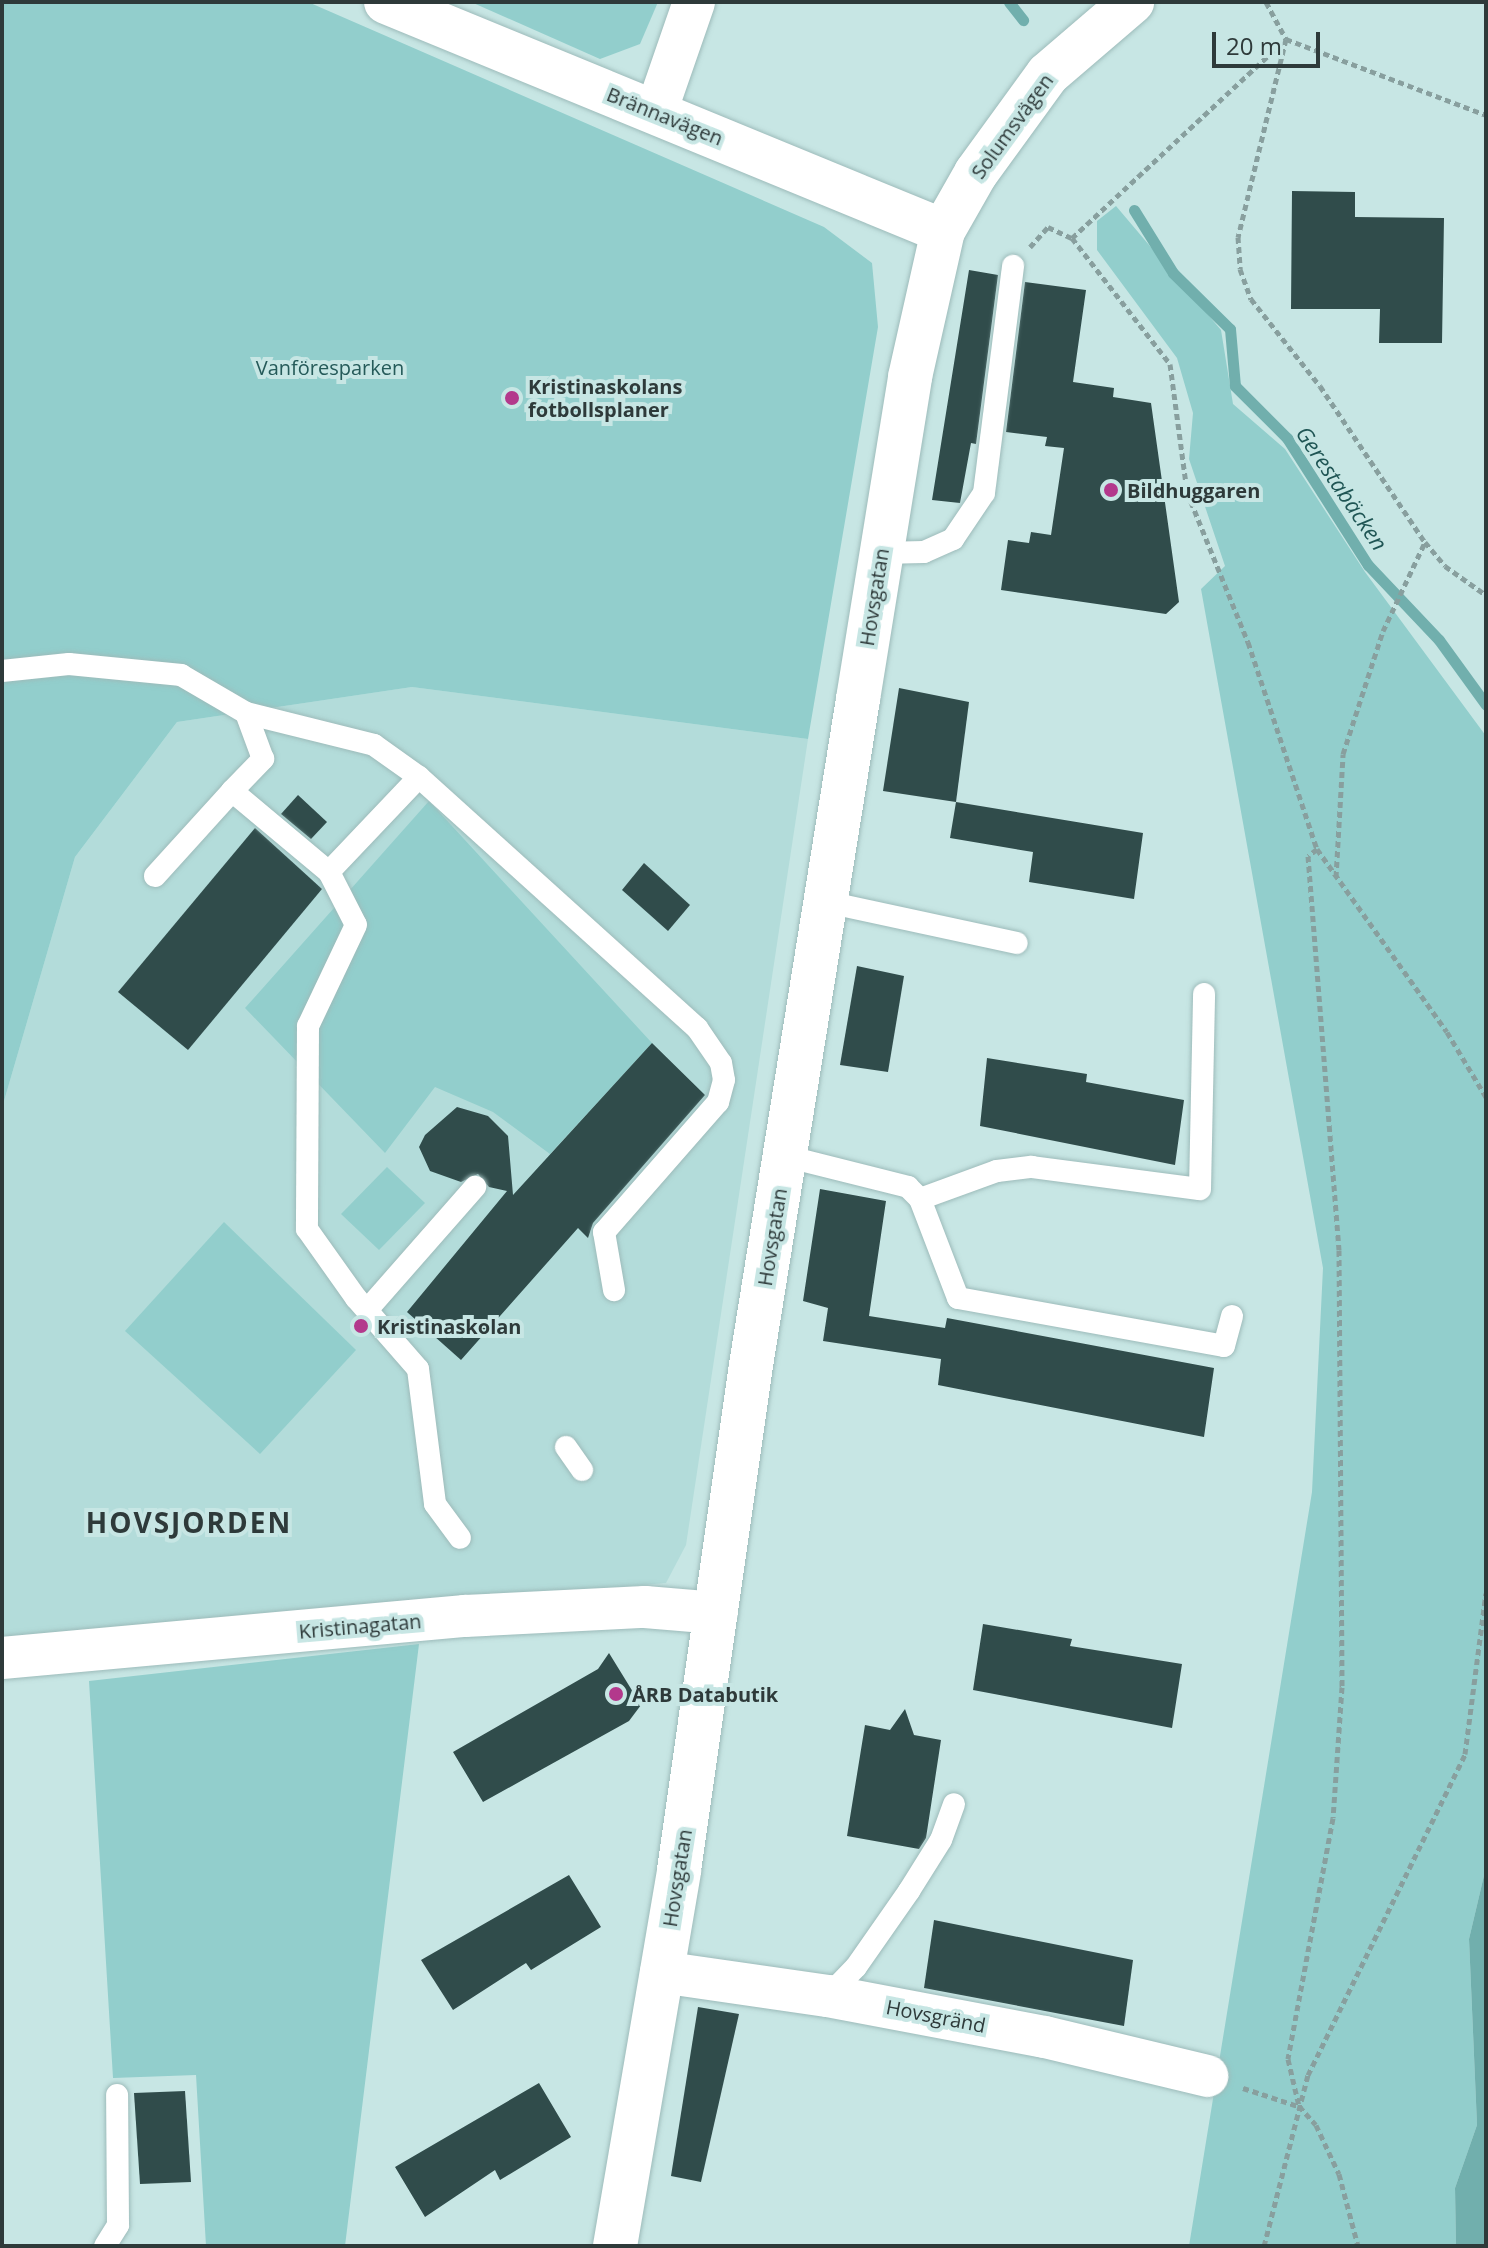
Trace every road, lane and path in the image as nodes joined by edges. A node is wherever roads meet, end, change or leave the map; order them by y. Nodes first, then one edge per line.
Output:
1 (386, 2) edge
2 (694, 2) edge
3 (1132, 2) edge
4 (1266, 2) edge
5 (1286, 39) junction
6 (656, 112) junction
7 (1486, 115) edge
8 (943, 231) junction
9 (1072, 238) junction
10 (1013, 266) joint
11 (1425, 542) junction
12 (881, 553) junction
13 (1486, 595) edge
14 (2, 671) edge
15 (246, 713) junction
16 (419, 777) junction
17 (232, 791) junction
18 (1317, 849) junction
19 (329, 872) junction
20 (155, 876) dead end
21 (1336, 878) junction
22 (827, 902) junction
23 (1017, 943) dead end
24 (1204, 994) dead end
25 (1486, 1097) edge
26 (785, 1156) junction
27 (475, 1187) dead end
28 (920, 1199) junction
29 (614, 1290) dead end
30 (367, 1310) junction
31 (1232, 1316) dead end
32 (566, 1447) dead end
33 (582, 1470) dead end
34 (460, 1538) dead end
35 (1486, 1593) edge
36 (717, 1613) junction
37 (2, 1658) edge
38 (954, 1804) dead end
39 (661, 1972) junction
40 (828, 1996) junction
41 (1207, 2076) joint
42 (117, 2095) dead end
43 (1299, 2106) junction
44 (105, 2246) edge
45 (615, 2246) edge
46 (1264, 2246) edge
47 (1358, 2246) edge

1 - 6 main road, Brännavägen
2 - 6 street
3 - 8 main road, Solumsvägen
4 - 5 path
5 - 7 path
5 - 9 path
5 - 11 path
6 - 8 main road, Brännavägen
8 - 12 main road, Hovsgatan
9 - 10 path
9 - 18 path
10 - 12 lane
11 - 13 path
11 - 21 path
12 - 22 main road, Hovsgatan
14 - 15 lane
15 - 16 lane
15 - 17 lane
16 - 19 lane
16 - 29 lane
17 - 19 lane
17 - 20 lane
18 - 21 path
18 - 43 path
19 - 30 lane
21 - 25 path
22 - 23 lane
22 - 26 main road, Hovsgatan
24 - 28 lane
26 - 28 lane
26 - 36 main road, Hovsgatan
27 - 30 lane
28 - 31 lane
30 - 34 lane
32 - 33 lane
35 - 43 path
36 - 37 street, Kristinagatan
36 - 39 main road, Hovsgatan
38 - 40 lane
39 - 40 street, Hovsgränd
39 - 45 main road, Hovsgatan
40 - 41 street, Hovsgränd
41 - 43 path
42 - 44 lane
43 - 46 path
43 - 47 path

